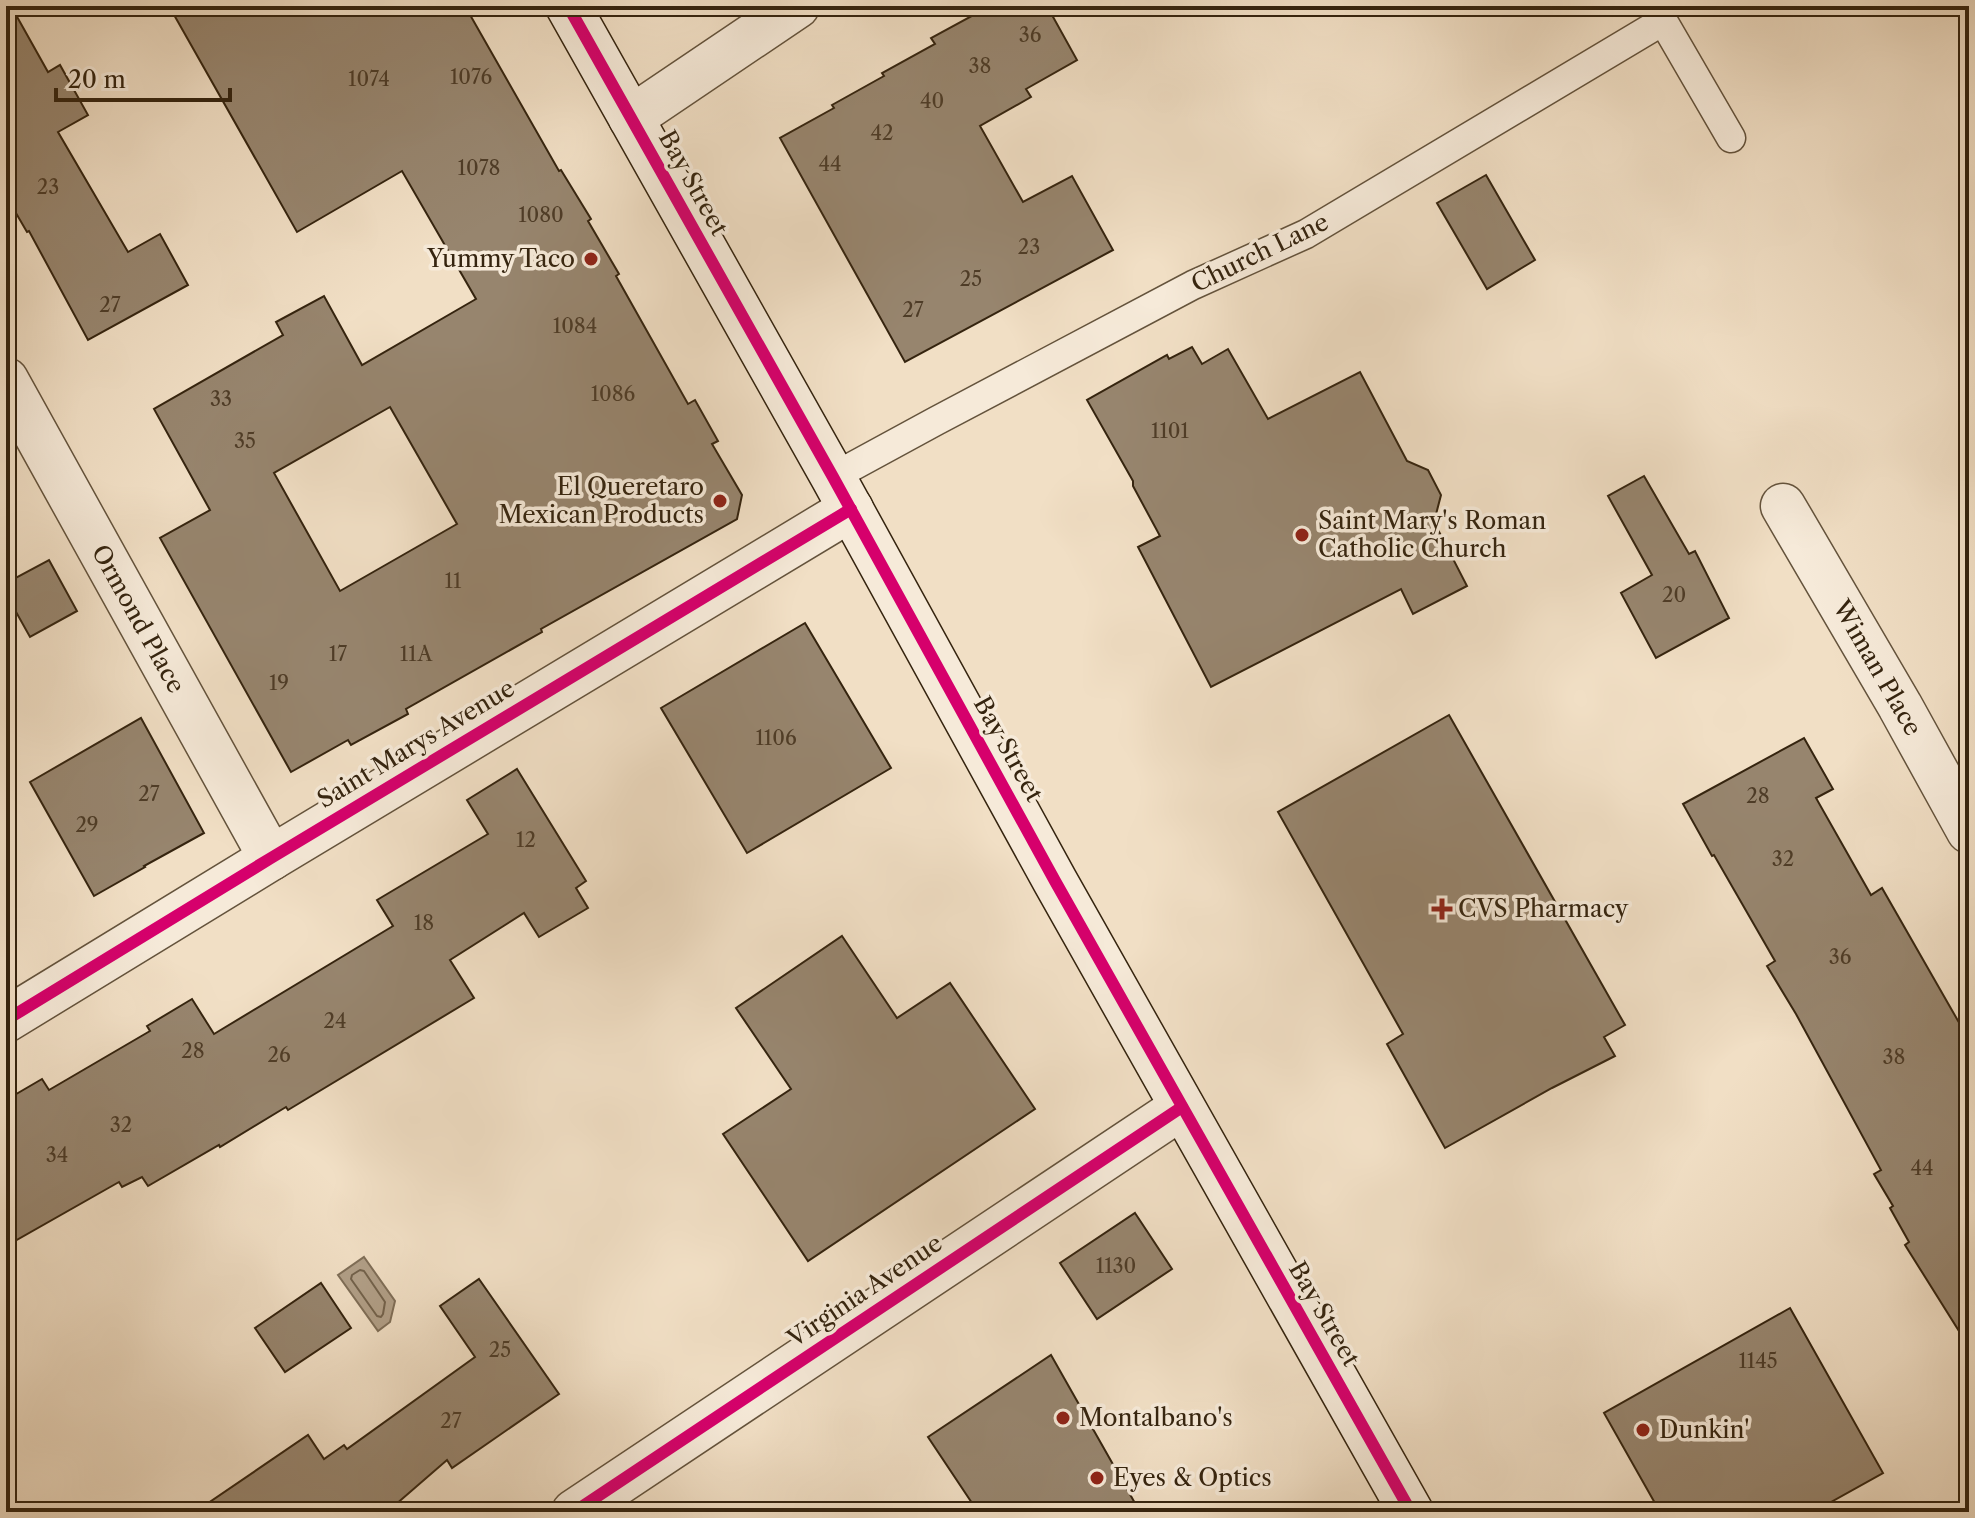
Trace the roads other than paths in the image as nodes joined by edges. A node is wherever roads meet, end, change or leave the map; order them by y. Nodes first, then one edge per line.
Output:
1 (568, 6) edge
2 (797, 6) edge
3 (1659, 13) edge
4 (631, 118) junction
5 (1731, 138) dead end
6 (6, 380) edge
7 (842, 493) junction
8 (1783, 506) dead end
9 (1969, 831) edge
10 (271, 858) junction
11 (6, 1020) edge
12 (1182, 1107) junction
13 (574, 1512) edge
14 (1411, 1512) edge

1 - 4 street, Bay Street
2 - 4 street
3 - 5 lane
3 - 7 lane, Church Lane
4 - 7 street, Bay Street
6 - 10 street, Ormond Place
7 - 10 street, Saint Marys Avenue
7 - 12 street, Bay Street
8 - 9 street, Wiman Place
10 - 11 street, Saint Marys Avenue
12 - 13 street, Virginia Avenue
12 - 14 street, Bay Street

